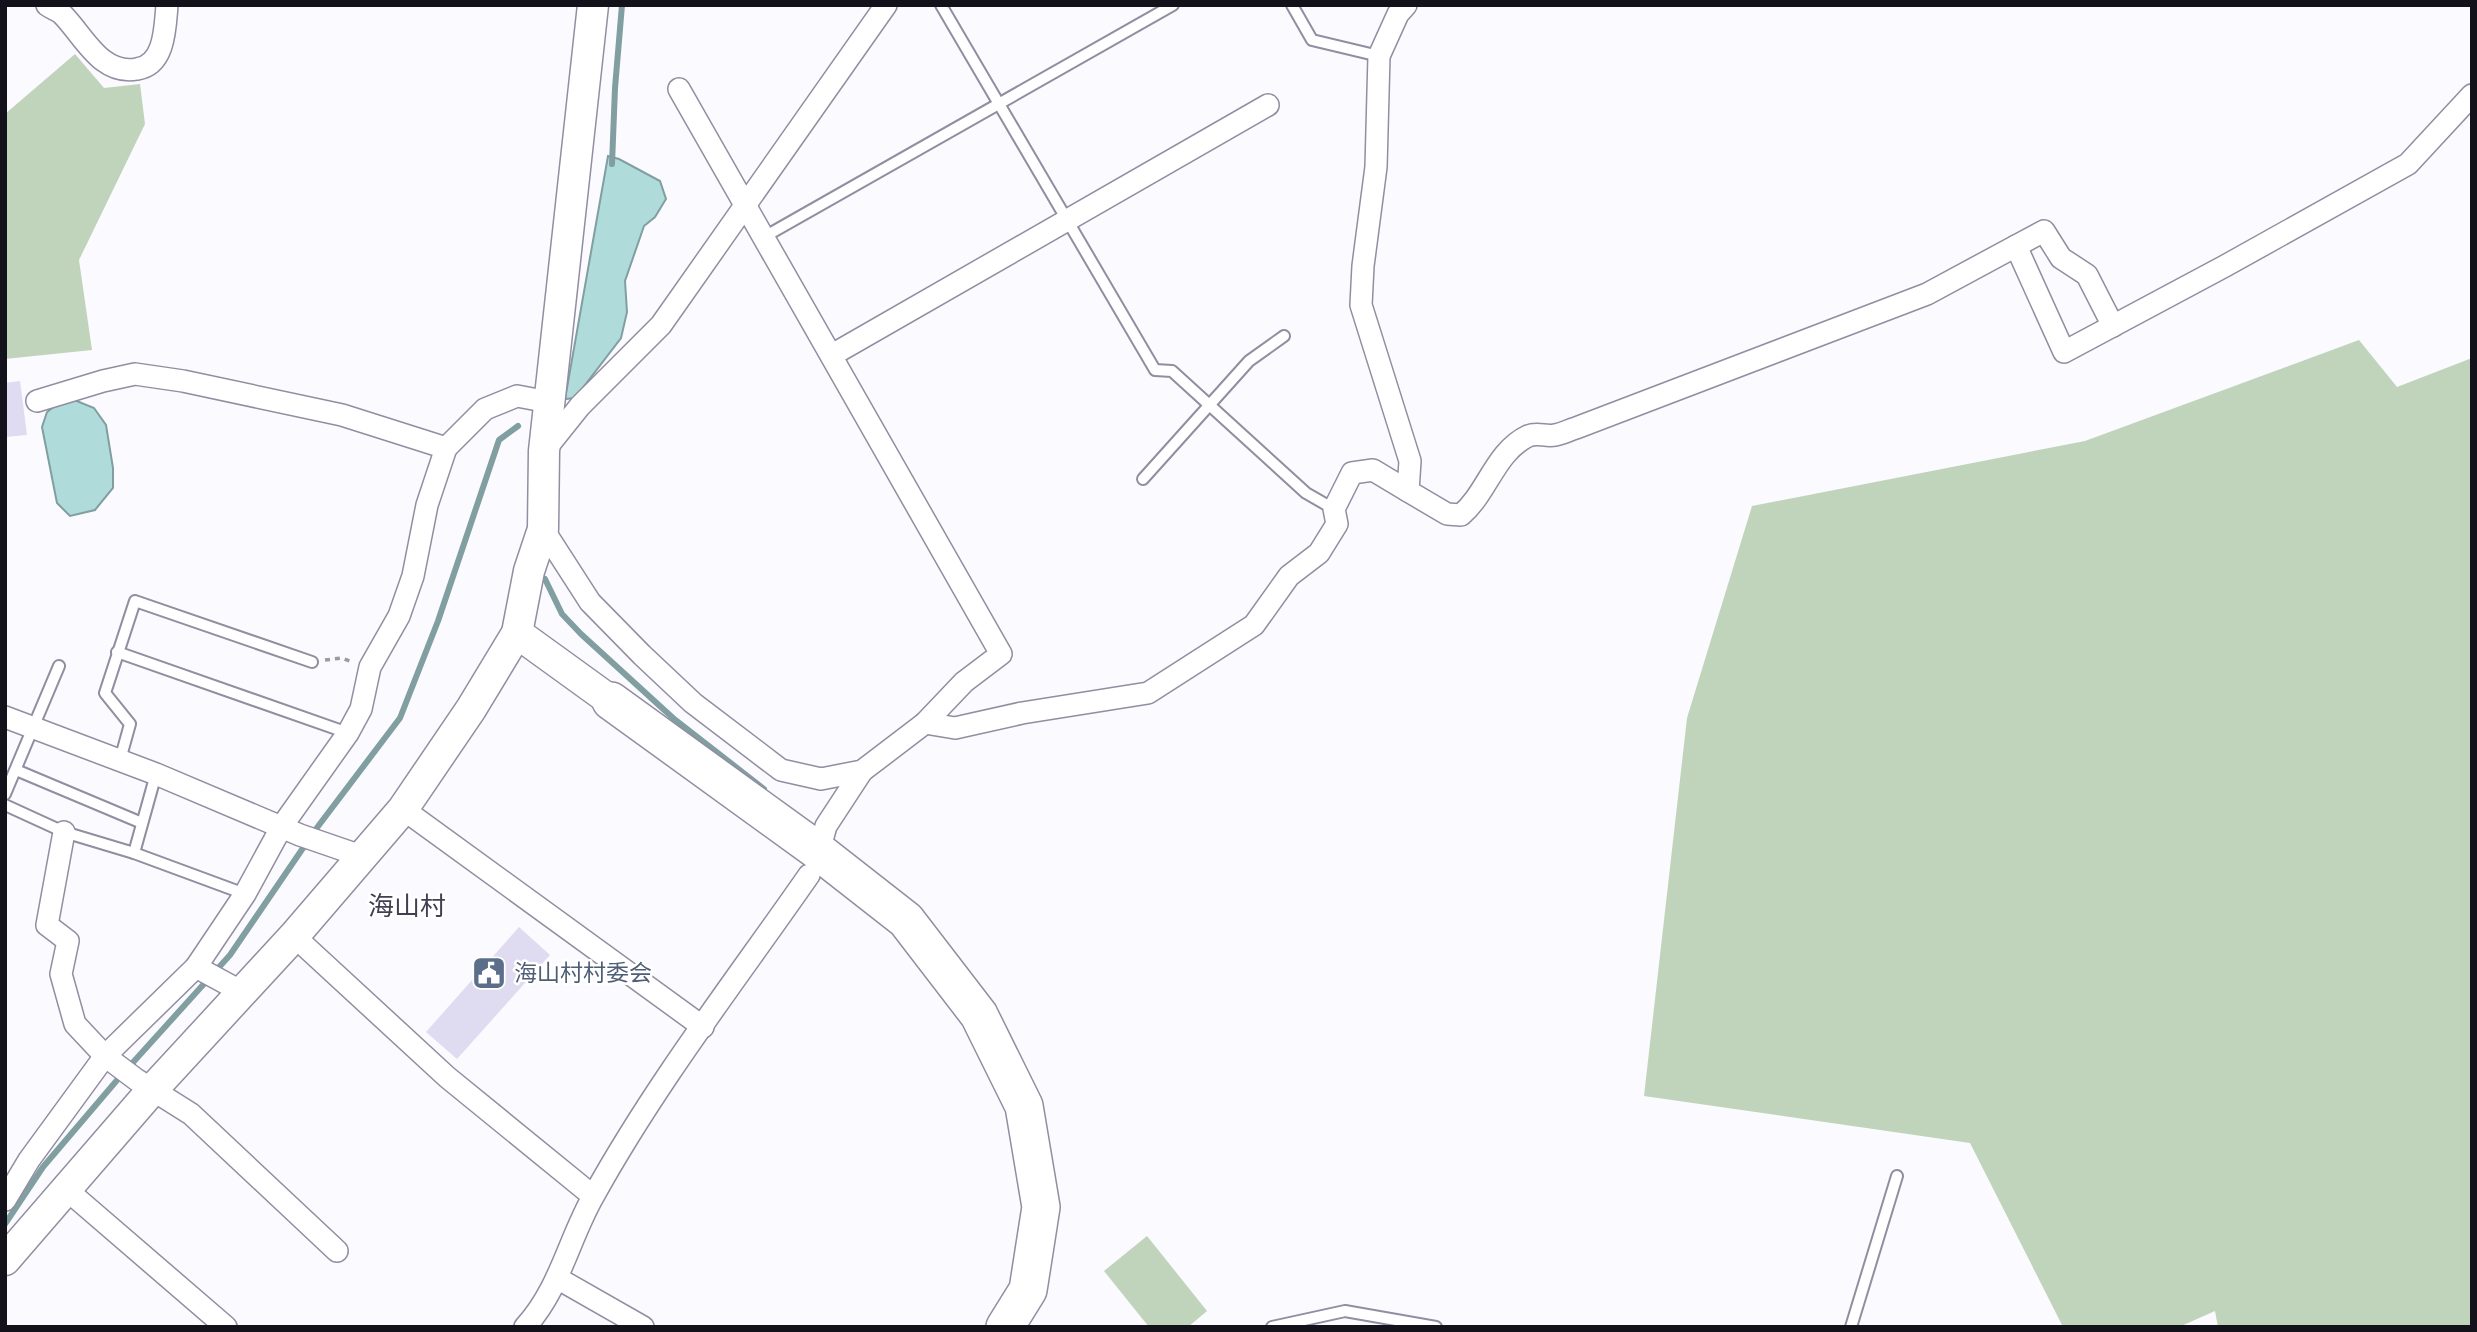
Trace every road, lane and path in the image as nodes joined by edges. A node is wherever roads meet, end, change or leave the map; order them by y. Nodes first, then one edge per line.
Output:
1 (47, 5) edge
2 (167, 5) edge
3 (593, 5) edge
4 (886, 5) edge
5 (941, 5) edge
6 (1173, 5) edge
7 (1292, 5) edge
8 (1406, 5) edge
9 (1378, 56) junction
10 (679, 89) dead end
11 (2472, 95) edge
12 (999, 103) junction
13 (1268, 105) dead end
14 (746, 205) junction
15 (1067, 220) junction
16 (764, 237) junction
17 (2016, 246) junction
18 (2113, 326) junction
19 (1284, 336) dead end
20 (832, 355) junction
21 (37, 401) dead end
22 (549, 402) junction
23 (1210, 404) junction
24 (446, 448) junction
25 (544, 451) junction
26 (1143, 479) dead end
27 (1408, 491) junction
28 (1334, 509) junction
29 (543, 529) junction
30 (517, 633) junction
31 (117, 652) junction
32 (312, 662) joint
33 (59, 666) dead end
34 (370, 667) junction
35 (611, 701) joint
36 (5, 718) edge
37 (925, 723) junction
38 (32, 727) junction
39 (348, 733) junction
40 (120, 760) junction
41 (16, 771) junction
42 (862, 771) junction
43 (156, 774) junction
44 (5, 794) edge
45 (5, 805) edge
46 (403, 809) junction
47 (142, 822) junction
48 (291, 830) junction
49 (64, 832) junction
50 (823, 835) dead end
51 (134, 853) junction
52 (364, 857) junction
53 (809, 875) dead end
54 (245, 894) junction
55 (294, 936) junction
56 (198, 968) junction
57 (233, 987) junction
58 (703, 1027) junction
59 (110, 1059) junction
60 (144, 1085) junction
61 (1897, 1176) dead end
62 (67, 1190) junction
63 (593, 1196) junction
64 (5, 1199) edge
65 (337, 1251) dead end
66 (5, 1259) edge
67 (557, 1278) junction
68 (226, 1327) edge
69 (525, 1327) edge
70 (643, 1327) edge
71 (1005, 1327) edge
72 (1272, 1327) edge
73 (1436, 1327) edge
74 (1851, 1327) edge

1 - 2 street
3 - 22 street
4 - 14 street
5 - 12 lane
6 - 12 lane
7 - 9 lane
8 - 9 street
9 - 27 street
10 - 14 street
11 - 18 street
12 - 15 lane
12 - 16 lane
13 - 15 street
14 - 16 street
14 - 25 street
15 - 20 street
15 - 23 lane
16 - 20 street
17 - 18 street
17 - 18 street
17 - 27 street
19 - 23 lane
20 - 37 street
21 - 24 street
22 - 24 street
22 - 25 street
23 - 26 lane
23 - 28 lane
24 - 34 street
25 - 29 street
27 - 28 street
28 - 37 street
29 - 30 street
29 - 42 street
30 - 35 street
30 - 46 street
31 - 32 lane
31 - 39 lane
31 - 40 lane
32 - 34 path
33 - 38 lane
34 - 39 street
35 - 71 highway
36 - 38 street
37 - 42 street
38 - 40 street
38 - 41 lane
39 - 48 street
40 - 43 street
41 - 44 lane
41 - 47 lane
42 - 50 street
43 - 47 lane
43 - 48 street
45 - 49 lane
46 - 52 street
46 - 58 street
47 - 51 lane
48 - 52 street
48 - 54 street
49 - 51 lane
49 - 59 street
51 - 54 lane
52 - 55 street
53 - 58 street
54 - 56 street
55 - 57 street
55 - 63 street
56 - 57 street
56 - 59 street
57 - 60 street
58 - 63 street
59 - 60 street
59 - 64 street
60 - 62 street
60 - 65 street
61 - 74 lane
62 - 66 street
62 - 68 street
63 - 67 street
67 - 69 street
67 - 70 street
72 - 73 lane

